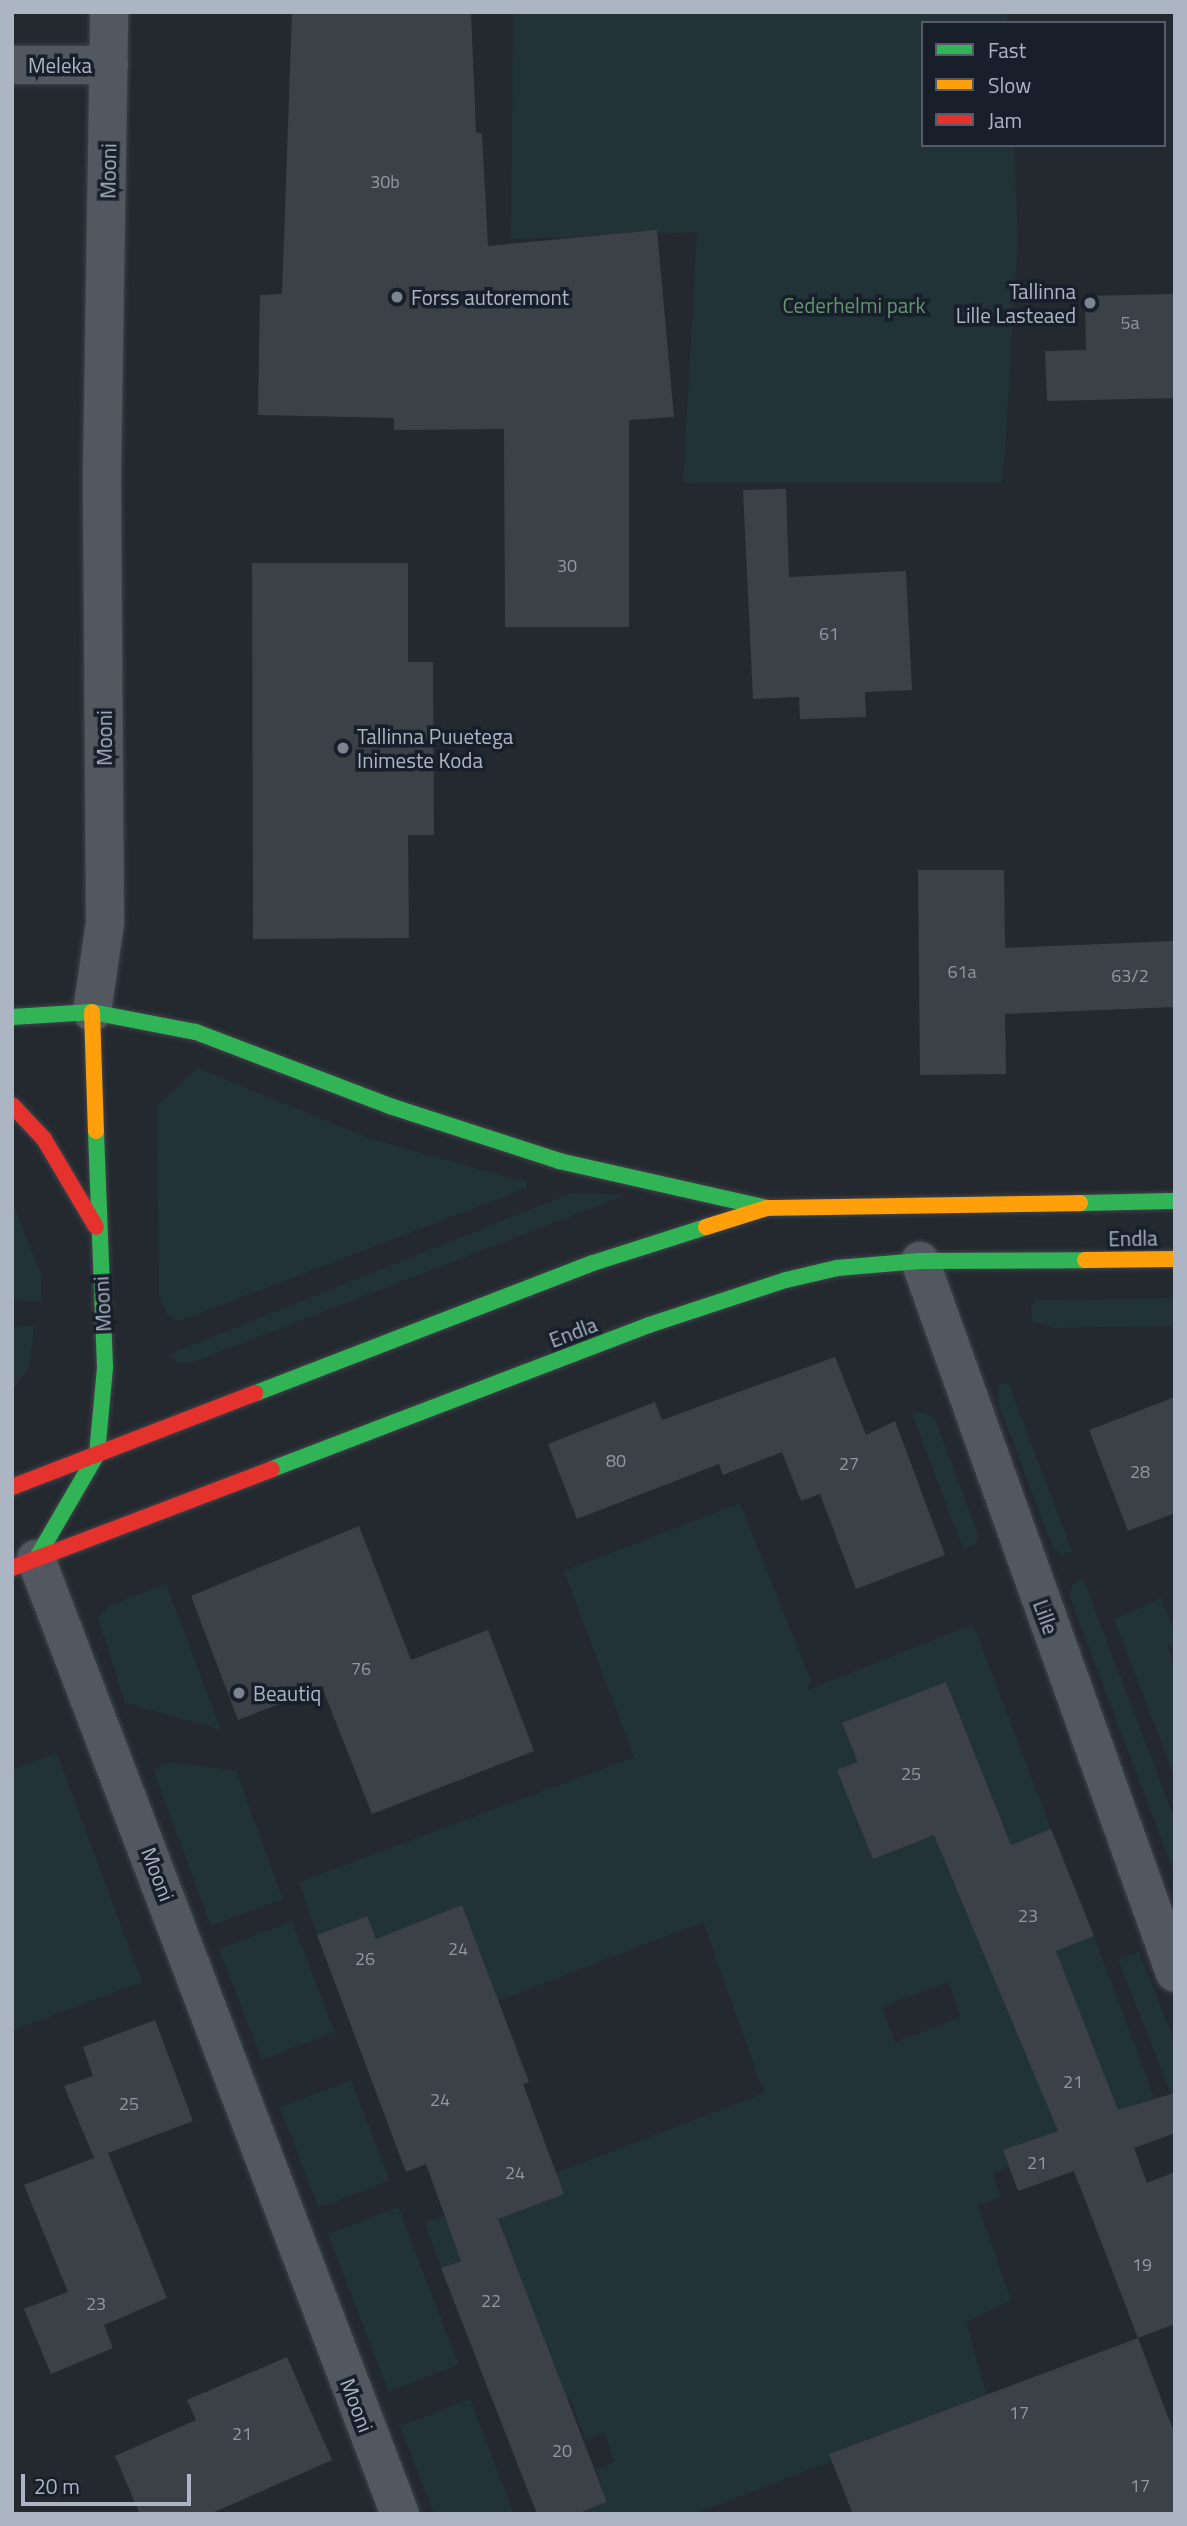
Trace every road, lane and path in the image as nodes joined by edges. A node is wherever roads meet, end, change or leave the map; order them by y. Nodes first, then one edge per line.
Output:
1 (110, 12) edge
2 (12, 65) edge
3 (109, 65) junction
4 (92, 1012) junction
5 (12, 1017) edge
6 (12, 1105) edge
7 (1175, 1200) edge
8 (767, 1208) junction
9 (98, 1231) junction
10 (1175, 1259) edge
11 (920, 1261) junction
12 (97, 1454) junction
13 (12, 1487) edge
14 (24, 1564) edge
15 (1175, 1973) edge
16 (400, 2514) edge

1 - 3 street, Mooni
2 - 3 street, Meleka
3 - 4 street, Mooni
4 - 5 main road
4 - 8 main road
4 - 9 main road, Mooni
6 - 9 main road
7 - 8 main road, Endla
8 - 12 main road, Endla
9 - 12 main road, Mooni
10 - 11 main road, Endla
11 - 14 main road, Endla
11 - 15 street, Lille
12 - 13 main road, Endla
12 - 14 main road, Mooni
14 - 16 street, Mooni

